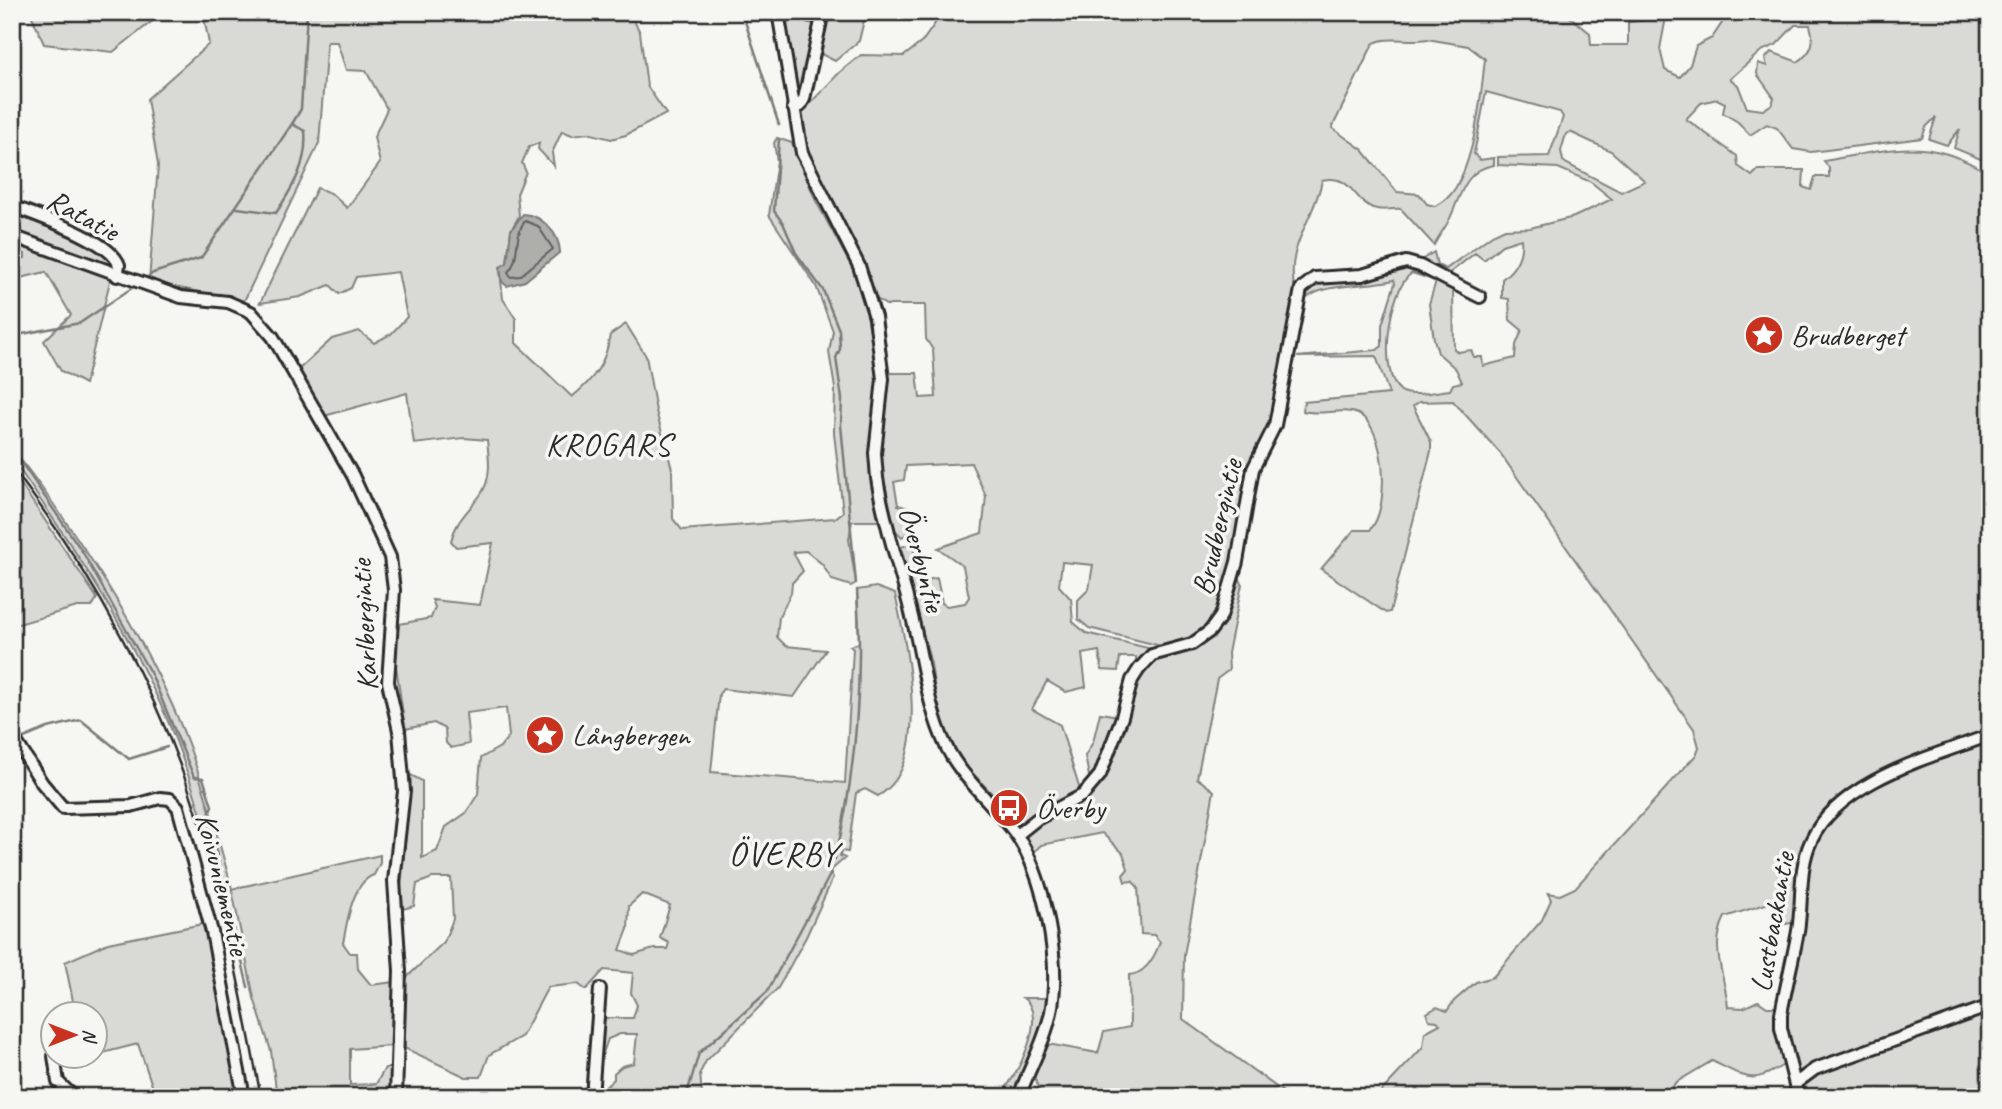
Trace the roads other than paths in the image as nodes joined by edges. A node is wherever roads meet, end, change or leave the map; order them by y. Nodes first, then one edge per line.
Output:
1 (778, 12) edge
2 (823, 12) edge
3 (793, 107) junction
4 (12, 206) edge
5 (12, 236) edge
6 (117, 276) junction
7 (1480, 297) dead end
8 (12, 735) edge
9 (1990, 735) edge
10 (1017, 835) junction
11 (600, 989) dead end
12 (1990, 1006) edge
13 (56, 1070) edge
14 (1796, 1083) junction
15 (74, 1097) edge
16 (244, 1097) edge
17 (396, 1097) edge
18 (592, 1097) edge
19 (1019, 1097) edge
20 (1798, 1097) edge

1 - 3 street, Överbyntie
2 - 3 street
3 - 10 street, Överbyntie
4 - 6 street, Ratatie
5 - 6 street, Karlbergintie
6 - 17 street, Karlbergintie
7 - 10 street, Brudbergintie
8 - 16 street, Koivuniementie
9 - 14 street, Lustbackantie
10 - 19 street, Överbyntie
11 - 18 street
12 - 14 street
13 - 15 street
14 - 20 street, Lustbackantie

